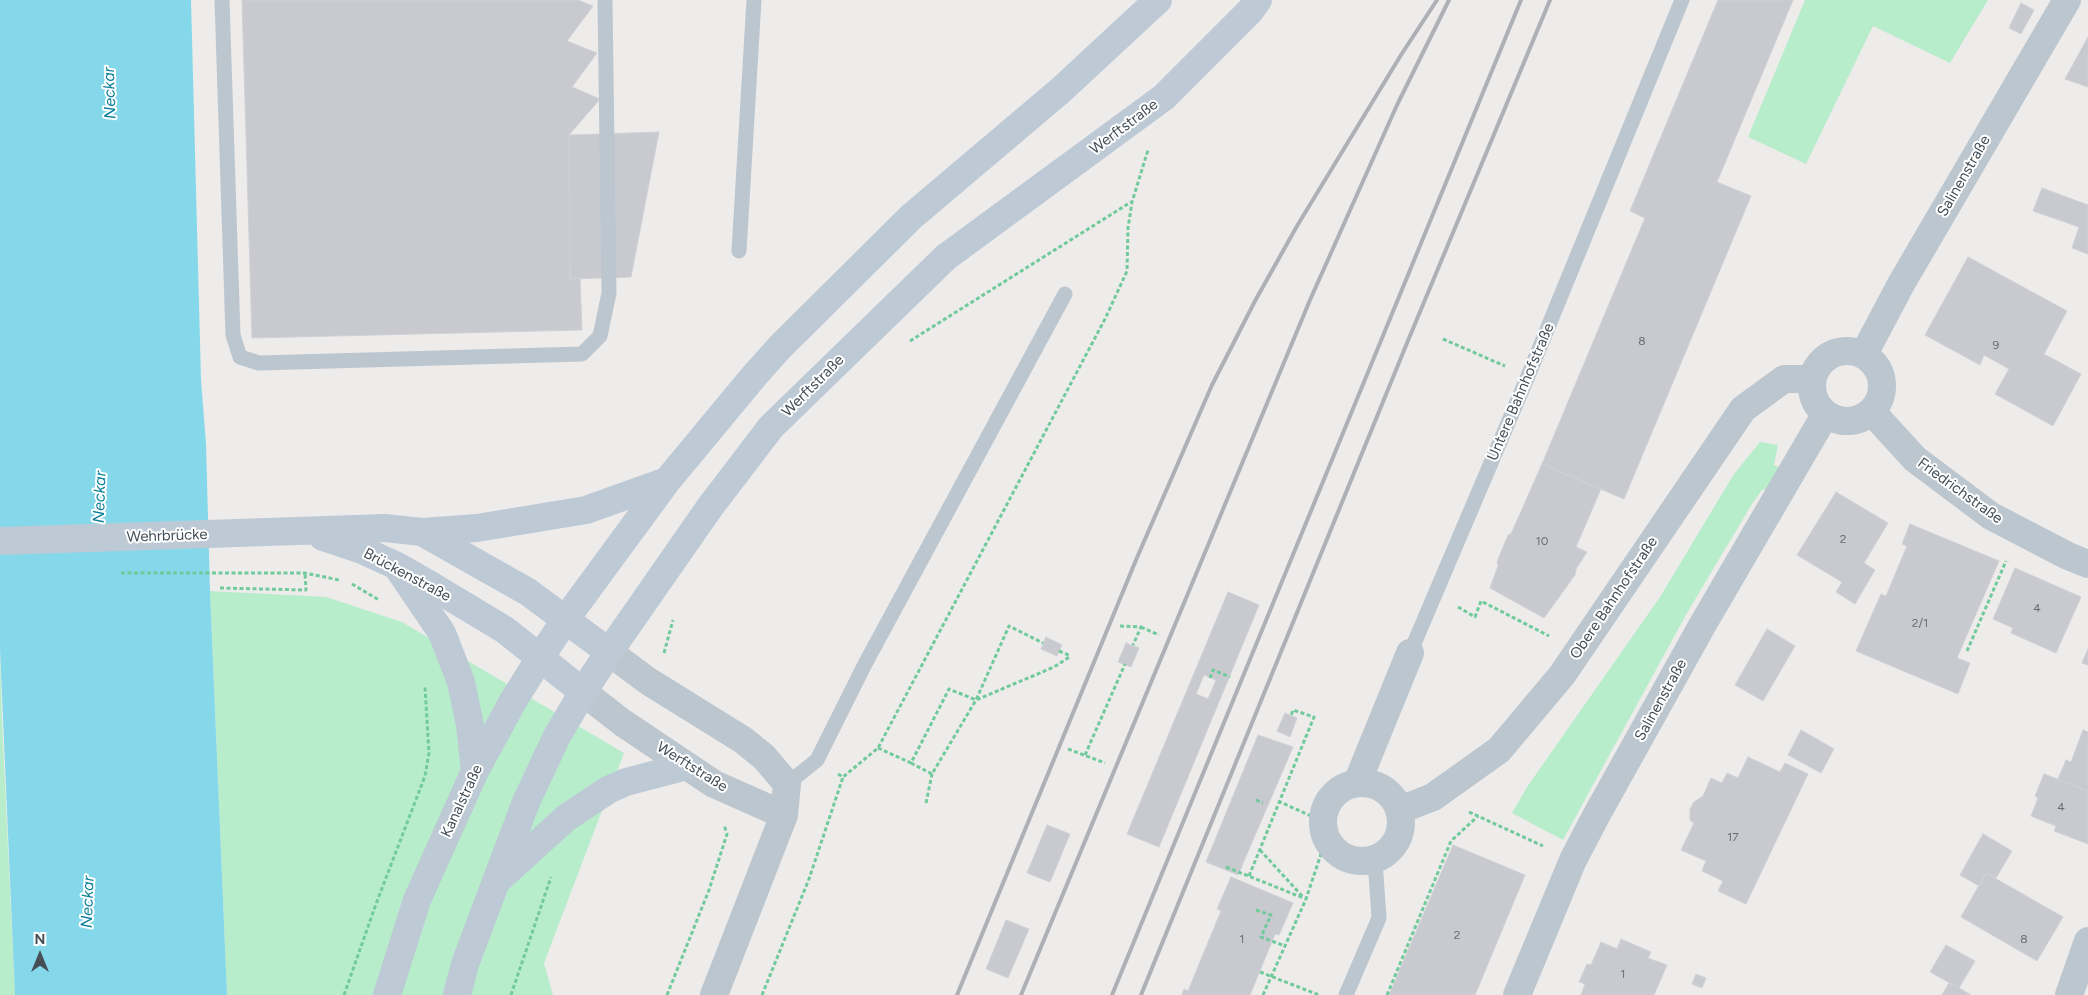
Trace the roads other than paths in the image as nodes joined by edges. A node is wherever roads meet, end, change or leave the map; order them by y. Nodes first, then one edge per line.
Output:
1 (222, 0) edge
2 (605, 0) edge
3 (754, 0) edge
4 (1158, 0) edge
5 (1258, 0) edge
6 (1682, 0) edge
7 (2067, 0) edge
8 (739, 251) dead end
9 (1065, 294) dead end
10 (1864, 354) junction
11 (1812, 379) junction
12 (1872, 412) junction
13 (1826, 415) junction
14 (667, 481) junction
15 (305, 531) junction
16 (422, 532) junction
17 (0, 541) edge
18 (2088, 564) edge
19 (397, 566) junction
20 (565, 620) junction
21 (609, 652) junction
22 (1410, 653) joint
23 (540, 658) junction
24 (582, 692) junction
25 (687, 766) junction
26 (474, 771) junction
27 (1357, 783) junction
28 (787, 784) junction
29 (1400, 810) junction
30 (784, 815) junction
31 (1375, 860) junction
32 (495, 883) junction
33 (2088, 941) edge
34 (387, 995) edge
35 (457, 995) edge
36 (714, 995) edge
37 (1346, 995) edge
38 (1517, 995) edge
39 (2069, 995) edge

1 - 2 lane
3 - 8 lane
4 - 14 main road
5 - 21 main road, Werftstraße
6 - 22 lane, Untere Bahnhofstraße
7 - 10 street, Salinenstraße
9 - 28 lane
10 - 11 street
10 - 12 street
11 - 13 street
11 - 29 street, Obere Bahnhofstraße
12 - 13 street
12 - 18 street, Friedrichstraße
13 - 38 street, Salinenstraße
14 - 16 main road
14 - 20 main road
15 - 16 main road, Brückenstraße
15 - 17 main road, Wehrbrücke
15 - 19 main road, Brückenstraße
16 - 20 main road, Brückenstraße
19 - 23 main road, Brückenstraße
19 - 26 main road
20 - 21 main road, Brückenstraße
20 - 23 main road, Kanalstraße
21 - 24 main road
21 - 28 street
22 - 27 street, Untere Bahnhofstraße
23 - 24 main road, Brückenstraße
23 - 26 main road, Kanalstraße
24 - 25 street, Werftstraße
24 - 32 main road
25 - 30 street, Werftstraße
25 - 32 main road
26 - 34 main road, Kanalstraße
27 - 29 street
27 - 31 street
28 - 30 street
29 - 31 street
30 - 36 street
31 - 37 lane
32 - 35 main road
33 - 39 street

